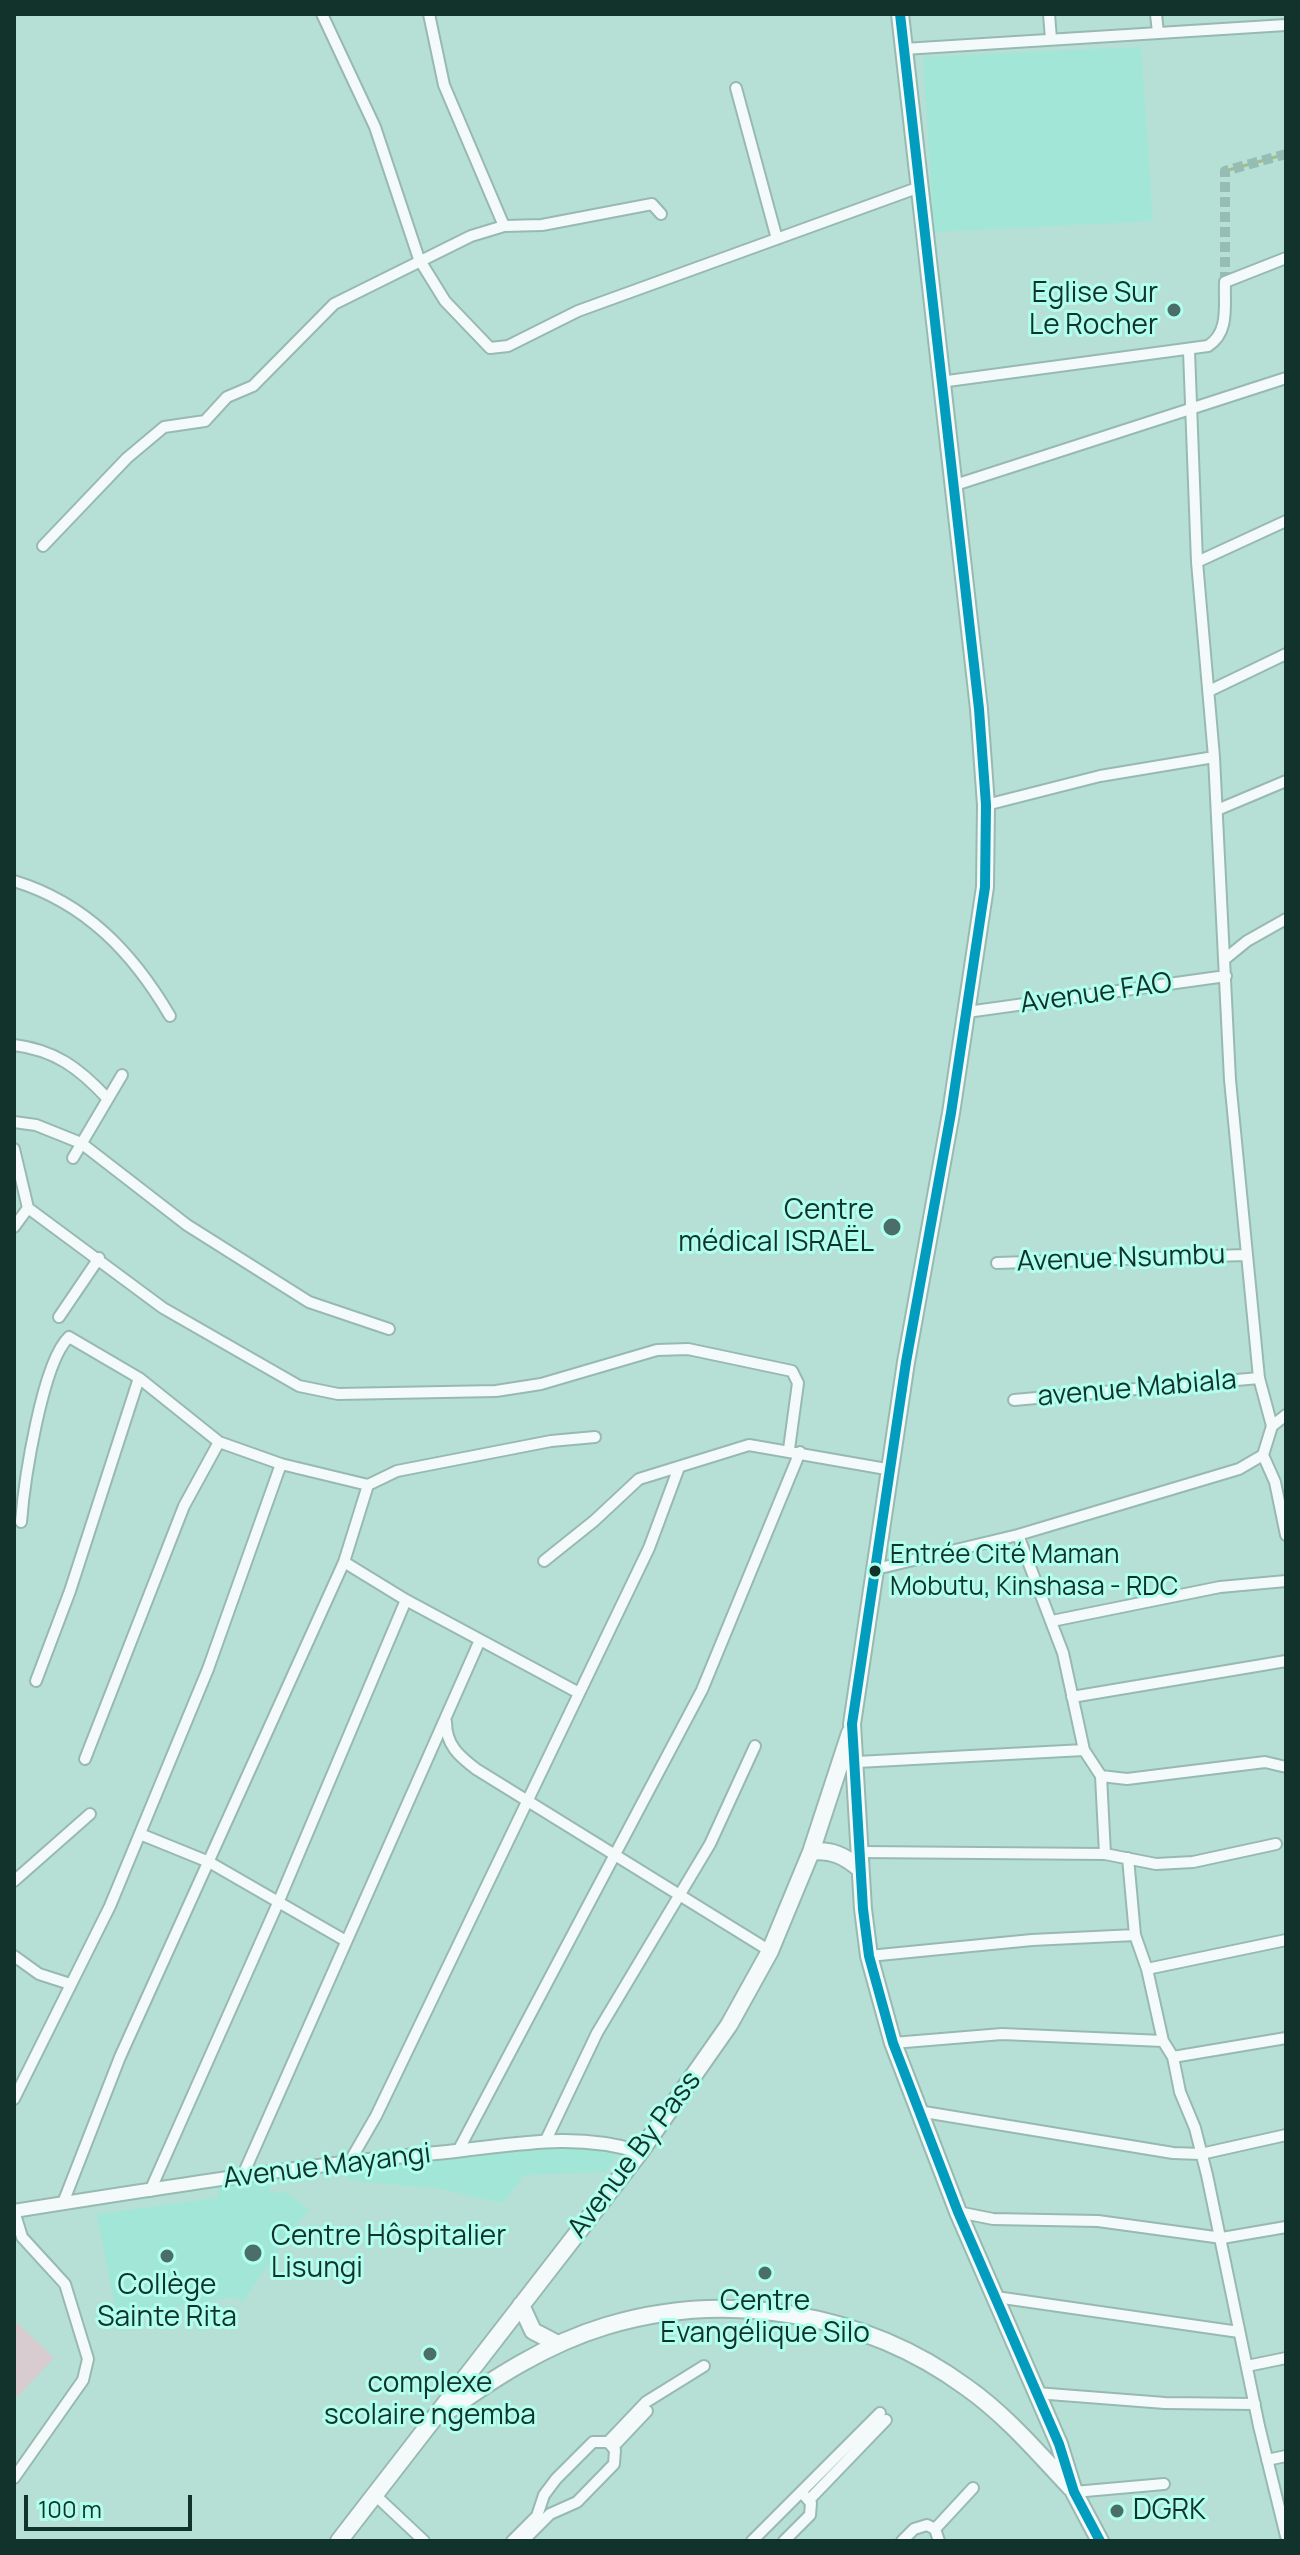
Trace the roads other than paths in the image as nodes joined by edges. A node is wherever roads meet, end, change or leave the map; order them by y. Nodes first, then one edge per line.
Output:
1 (322, 14) edge
2 (429, 14) edge
3 (900, 14) edge
4 (1049, 14) edge
5 (1156, 14) edge
6 (1286, 25) edge
7 (1158, 33) junction
8 (1051, 39) junction
9 (904, 49) junction
10 (736, 88) dead end
11 (917, 188) junction
12 (661, 214) dead end
13 (504, 226) junction
14 (777, 239) junction
15 (1286, 258) edge
16 (419, 259) junction
17 (1189, 351) junction
18 (1286, 378) edge
19 (940, 382) junction
20 (1191, 407) junction
21 (952, 486) junction
22 (1286, 521) edge
23 (43, 546) dead end
24 (1197, 562) junction
25 (1286, 654) edge
26 (1209, 691) junction
27 (1214, 757) junction
28 (1286, 781) edge
29 (986, 805) junction
30 (1217, 810) junction
31 (14, 881) edge
32 (1286, 919) edge
33 (1225, 959) junction
34 (1226, 976) junction
35 (967, 1012) junction
36 (170, 1016) dead end
37 (14, 1045) edge
38 (122, 1075) dead end
39 (107, 1098) junction
40 (14, 1122) edge
41 (81, 1143) junction
42 (14, 1149) edge
43 (73, 1158) dead end
44 (28, 1208) junction
45 (14, 1227) edge
46 (1245, 1255) junction
47 (99, 1258) junction
48 (997, 1263) dead end
49 (59, 1317) dead end
50 (389, 1329) dead end
51 (139, 1378) junction
52 (1259, 1378) junction
53 (1014, 1400) dead end
54 (1286, 1415) edge
55 (1272, 1426) junction
56 (595, 1437) dead end
57 (219, 1442) junction
58 (795, 1451) junction
59 (1263, 1455) junction
60 (281, 1464) junction
61 (678, 1470) junction
62 (892, 1470) junction
63 (368, 1485) junction
64 (21, 1522) dead end
65 (1018, 1535) junction
66 (1286, 1535) edge
67 (544, 1561) dead end
68 (344, 1562) junction
69 (876, 1569) junction
70 (1286, 1581) edge
71 (406, 1600) junction
72 (1052, 1621) junction
73 (480, 1640) junction
74 (1286, 1661) edge
75 (36, 1681) dead end
76 (579, 1693) junction
77 (1072, 1697) junction
78 (446, 1716) junction
79 (852, 1724) junction
80 (755, 1746) dead end
81 (1084, 1750) junction
82 (85, 1759) dead end
83 (857, 1762) junction
84 (1286, 1767) edge
85 (1101, 1776) junction
86 (526, 1800) junction
87 (90, 1814) dead end
88 (140, 1834) junction
89 (1276, 1844) dead end
90 (811, 1852) junction
91 (1105, 1854) junction
92 (615, 1855) junction
93 (1128, 1858) junction
94 (859, 1860) junction
95 (209, 1862) junction
96 (14, 1881) edge
97 (681, 1896) junction
98 (278, 1903) junction
99 (1135, 1935) junction
100 (1286, 1940) edge
101 (346, 1941) junction
102 (770, 1951) junction
103 (14, 1956) edge
104 (869, 1956) junction
105 (1147, 1969) junction
106 (70, 1984) junction
107 (1286, 2038) edge
108 (1163, 2041) junction
109 (893, 2043) junction
110 (1173, 2057) junction
111 (14, 2099) edge
112 (918, 2111) junction
113 (1286, 2135) edge
114 (546, 2140) junction
115 (458, 2151) junction
116 (640, 2152) junction
117 (1201, 2154) junction
118 (350, 2161) junction
119 (242, 2177) junction
120 (150, 2191) junction
121 (63, 2203) junction
122 (14, 2211) edge
123 (958, 2212) junction
124 (1286, 2227) edge
125 (1222, 2238) junction
126 (996, 2297) junction
127 (521, 2305) junction
128 (1239, 2332) junction
129 (558, 2344) junction
130 (1286, 2358) edge
131 (704, 2366) dead end
132 (1247, 2366) junction
133 (1036, 2393) junction
134 (1255, 2404) junction
135 (647, 2411) dead end
136 (883, 2417) dead end
137 (427, 2426) junction
138 (610, 2444) junction
139 (1286, 2456) edge
140 (1267, 2460) junction
141 (14, 2478) edge
142 (1164, 2484) dead end
143 (973, 2488) dead end
144 (1074, 2492) junction
145 (374, 2494) junction
146 (806, 2497) junction
147 (546, 2511) junction
148 (935, 2529) junction
149 (1286, 2536) edge
150 (1095, 2538) edge
151 (339, 2541) edge
152 (424, 2541) edge
153 (512, 2541) edge
154 (523, 2541) edge
155 (752, 2541) edge
156 (784, 2541) edge
157 (902, 2541) edge
158 (939, 2541) edge

1 - 16 street
2 - 13 street
3 - 9 highway
4 - 8 street
5 - 7 street
6 - 7 street
7 - 8 street
8 - 9 street
9 - 11 highway
10 - 14 street
11 - 14 street
11 - 19 highway
12 - 13 street
13 - 16 street
14 - 16 street
15 - 17 street
16 - 23 street
17 - 19 street
17 - 20 street
18 - 20 street
19 - 21 highway
20 - 21 street
20 - 24 street
21 - 29 highway
22 - 24 street
24 - 26 street
25 - 26 street
26 - 27 street
27 - 29 street
27 - 30 street
28 - 30 street
29 - 35 highway
30 - 33 street
31 - 36 street
32 - 33 street
33 - 34 street
34 - 35 street, Avenue FAO
34 - 46 street
35 - 62 highway
37 - 39 street
38 - 39 street
39 - 41 street
40 - 41 street
41 - 43 street
41 - 50 street
42 - 44 street
44 - 45 street
44 - 47 street
46 - 48 street, Avenue Nsumbu
46 - 52 street
47 - 49 street
47 - 58 street
51 - 57 street
51 - 64 street
51 - 75 street
52 - 53 street, avenue Mabiala
52 - 55 street
54 - 55 street
55 - 59 street
56 - 63 street
57 - 60 street
57 - 82 street
58 - 61 street
58 - 62 street
58 - 92 street
59 - 65 street
59 - 66 street
60 - 63 street
60 - 88 street
61 - 67 street
61 - 76 street
62 - 69 highway
63 - 68 street
65 - 69 street
65 - 72 street
68 - 71 street
68 - 95 street
69 - 79 highway
70 - 72 street
71 - 73 street
71 - 98 street
72 - 77 street
73 - 76 street
73 - 78 street
74 - 77 street
76 - 86 street
77 - 81 street
78 - 86 street
78 - 101 street
79 - 83 highway
79 - 90 highway, Avenue By Pass
80 - 97 street
81 - 83 street
81 - 85 street
83 - 94 highway
84 - 85 street
85 - 91 street
86 - 92 street
86 - 118 street
87 - 96 street
88 - 95 street
88 - 106 street
89 - 93 street
90 - 94 highway
90 - 102 highway, Avenue By Pass
91 - 93 street
91 - 94 street
92 - 97 street
92 - 115 street
93 - 99 street
94 - 104 highway
95 - 98 street
95 - 121 street
97 - 102 street
97 - 114 street
98 - 101 street
98 - 120 street
99 - 104 street
99 - 105 street
100 - 105 street
101 - 119 street
102 - 116 highway, Avenue By Pass
103 - 106 street
104 - 109 highway
105 - 108 street
106 - 111 street
107 - 110 street
108 - 109 street
108 - 110 street
109 - 112 highway
110 - 117 street
112 - 117 street
112 - 123 highway
113 - 117 street
114 - 115 street, Avenue Mayangi
114 - 116 street, Avenue Mayangi
115 - 118 street, Avenue Mayangi
116 - 127 highway, Avenue By Pass
117 - 125 street
118 - 119 street, Avenue Mayangi
119 - 120 street, Avenue Mayangi
120 - 121 street, Avenue Mayangi
121 - 122 street, Avenue Mayangi
122 - 141 street
123 - 125 street
123 - 126 highway
124 - 125 street
125 - 128 street
126 - 128 street
126 - 133 highway
127 - 129 highway
127 - 137 highway, Avenue By Pass
128 - 132 street
129 - 137 highway
129 - 144 highway
130 - 132 street
131 - 138 street
132 - 134 street
133 - 134 street
133 - 144 highway
134 - 140 street
135 - 138 street
136 - 146 street
137 - 145 highway, Avenue By Pass
138 - 147 street
138 - 147 street
139 - 140 street
140 - 149 street
142 - 144 street
143 - 148 street
144 - 150 highway
145 - 151 highway, Avenue By Pass
145 - 152 street
146 - 155 street
146 - 156 street
147 - 153 street
147 - 154 street
148 - 157 street
148 - 158 street

